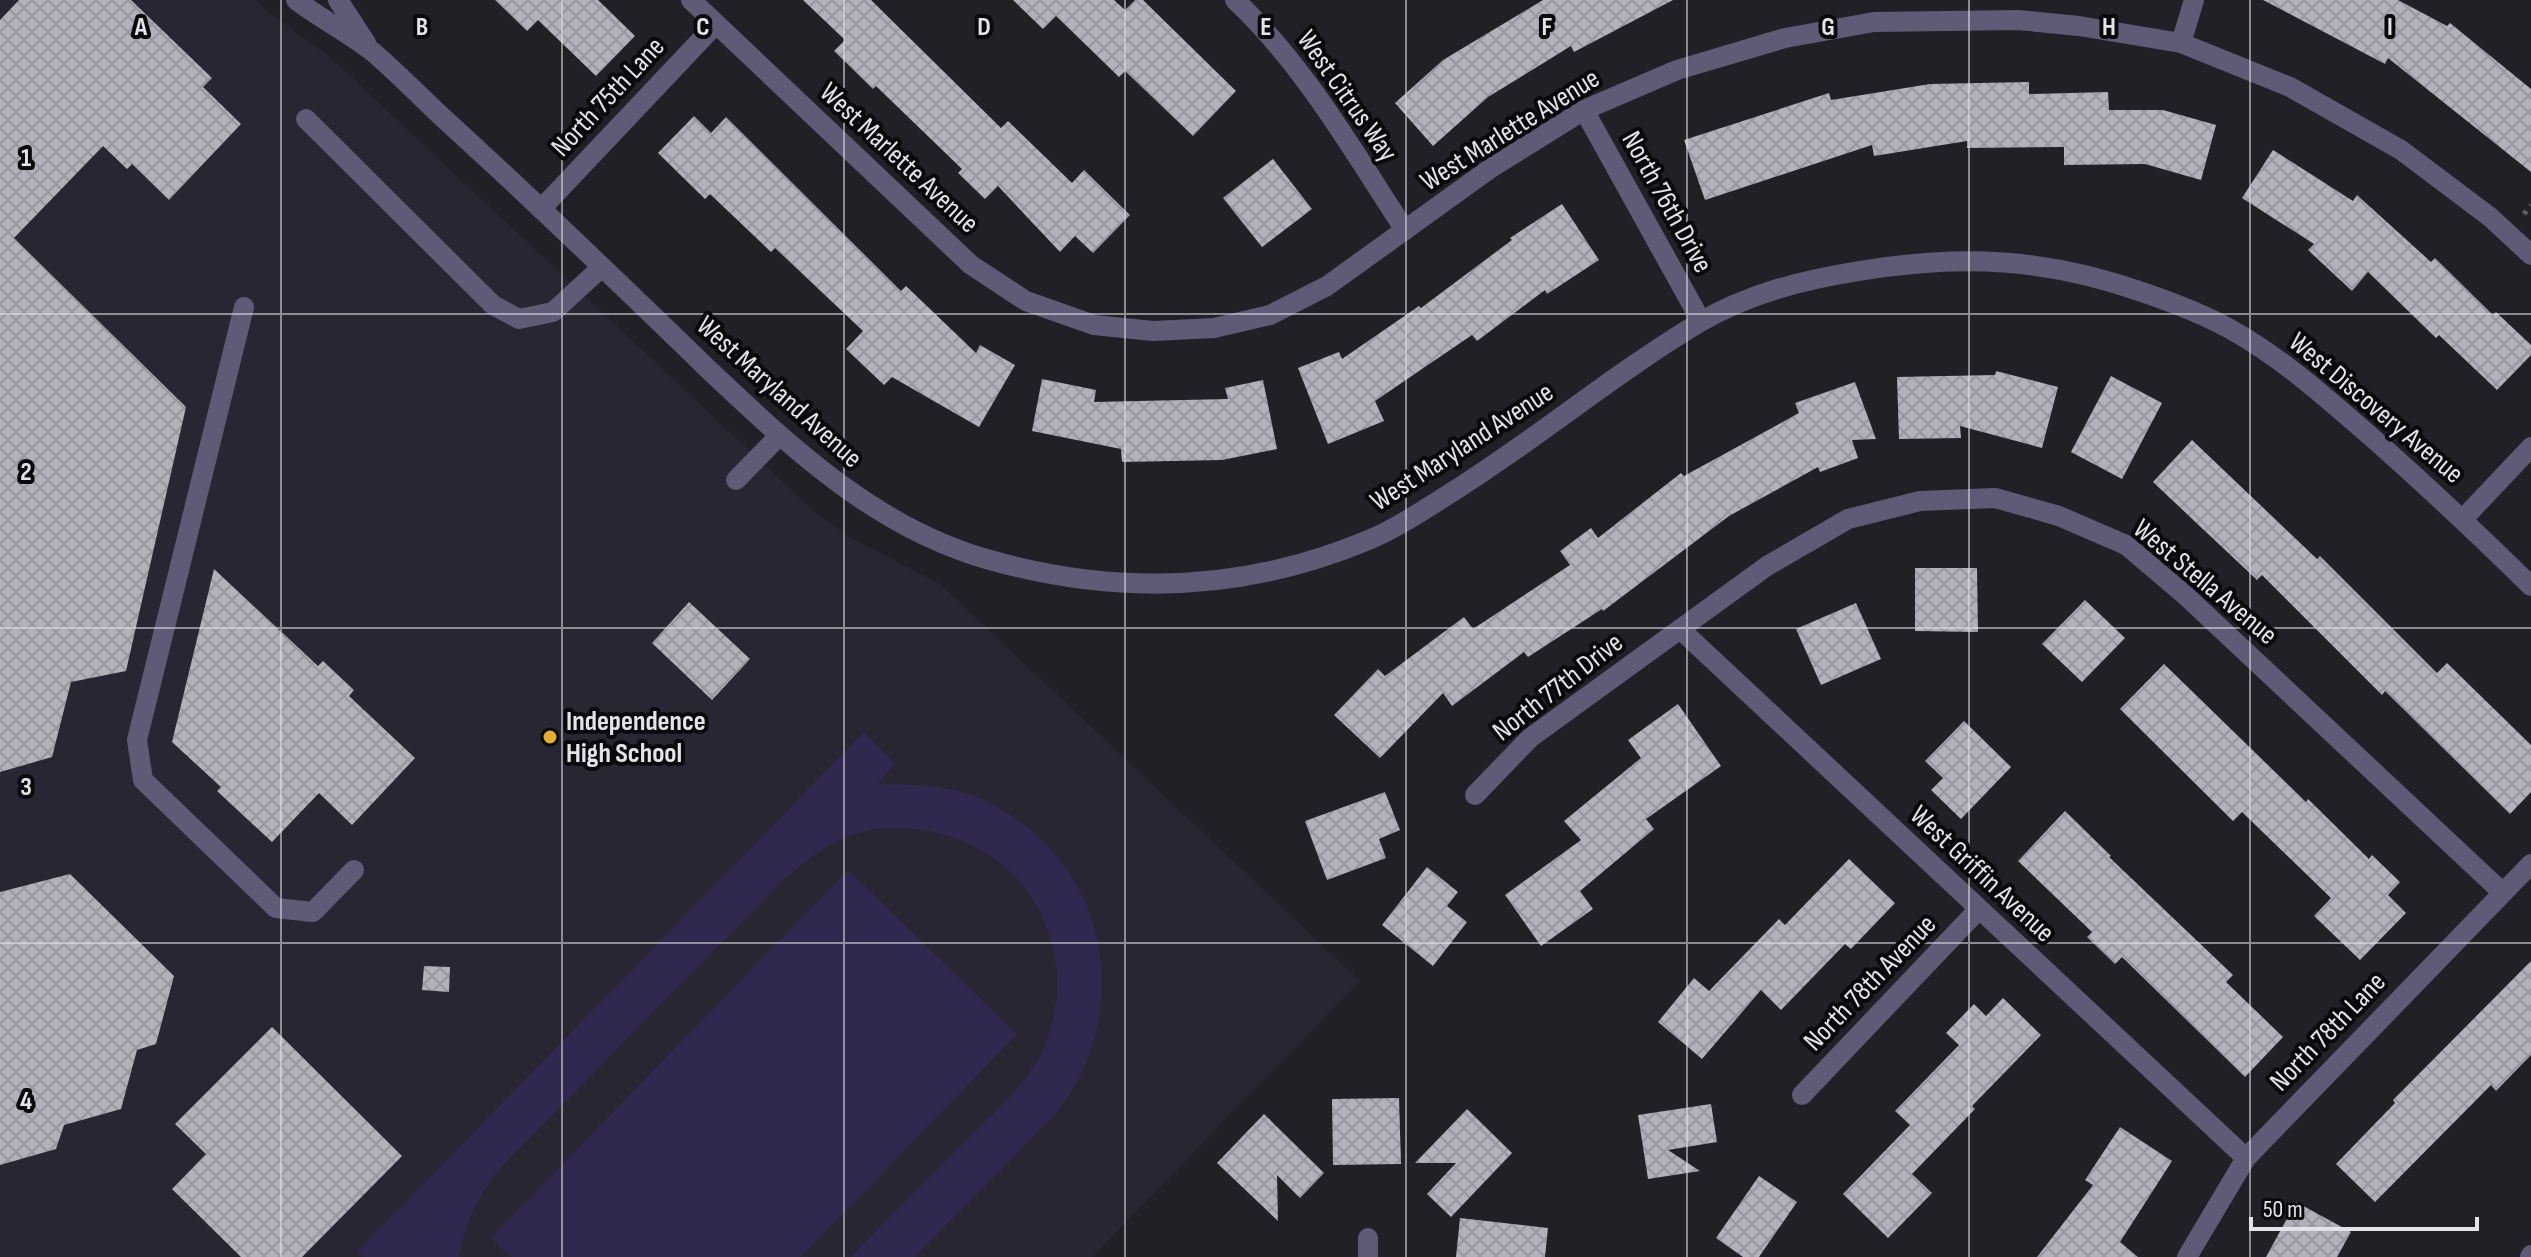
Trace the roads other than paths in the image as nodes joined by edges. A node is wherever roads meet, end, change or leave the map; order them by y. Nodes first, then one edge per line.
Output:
1 (296, 0) edge
2 (338, 0) edge
3 (691, 0) edge
4 (1235, 0) edge
5 (2194, 0) edge
6 (716, 24) junction
7 (2181, 43) junction
8 (370, 50) junction
9 (1584, 110) junction
10 (306, 119) dead end
11 (541, 209) junction
12 (1405, 230) junction
13 (2531, 255) edge
14 (602, 267) junction
15 (244, 307) dead end
16 (1701, 321) junction
17 (779, 436) junction
18 (2531, 447) edge
19 (736, 480) dead end
20 (2463, 519) junction
21 (2531, 586) edge
22 (1681, 630) junction
23 (1475, 795) dead end
24 (2531, 864) edge
25 (354, 870) dead end
26 (2503, 893) junction
27 (1979, 909) junction
28 (1802, 1095) dead end
29 (2246, 1158) junction
30 (2187, 1257) edge

1 - 8 street, West Maryland Avenue
2 - 8 street, West Maryland Avenue
3 - 6 street, West Marlette Avenue
4 - 12 street, West Citrus Way
5 - 7 street
6 - 11 street, North 75th Lane
6 - 12 street, West Marlette Avenue
7 - 9 street, West Marlette Avenue
7 - 13 street, West Marlette Avenue
8 - 11 street, West Maryland Avenue
9 - 12 street, West Marlette Avenue
9 - 16 street, North 76th Drive
10 - 14 street
11 - 14 street, West Maryland Avenue
14 - 17 street, West Maryland Avenue
15 - 25 street
16 - 17 street, West Maryland Avenue
16 - 20 street, West Discovery Avenue
17 - 19 street
18 - 20 street
20 - 21 street, West Discovery Avenue
22 - 23 street, North 77th Drive
22 - 26 street, West Stella Avenue
22 - 27 street, West Griffin Avenue
24 - 26 street, North 78th Lane
26 - 29 street, North 78th Lane
27 - 28 street, North 78th Avenue
27 - 29 street, West Griffin Avenue
29 - 30 street, North 78th Lane

